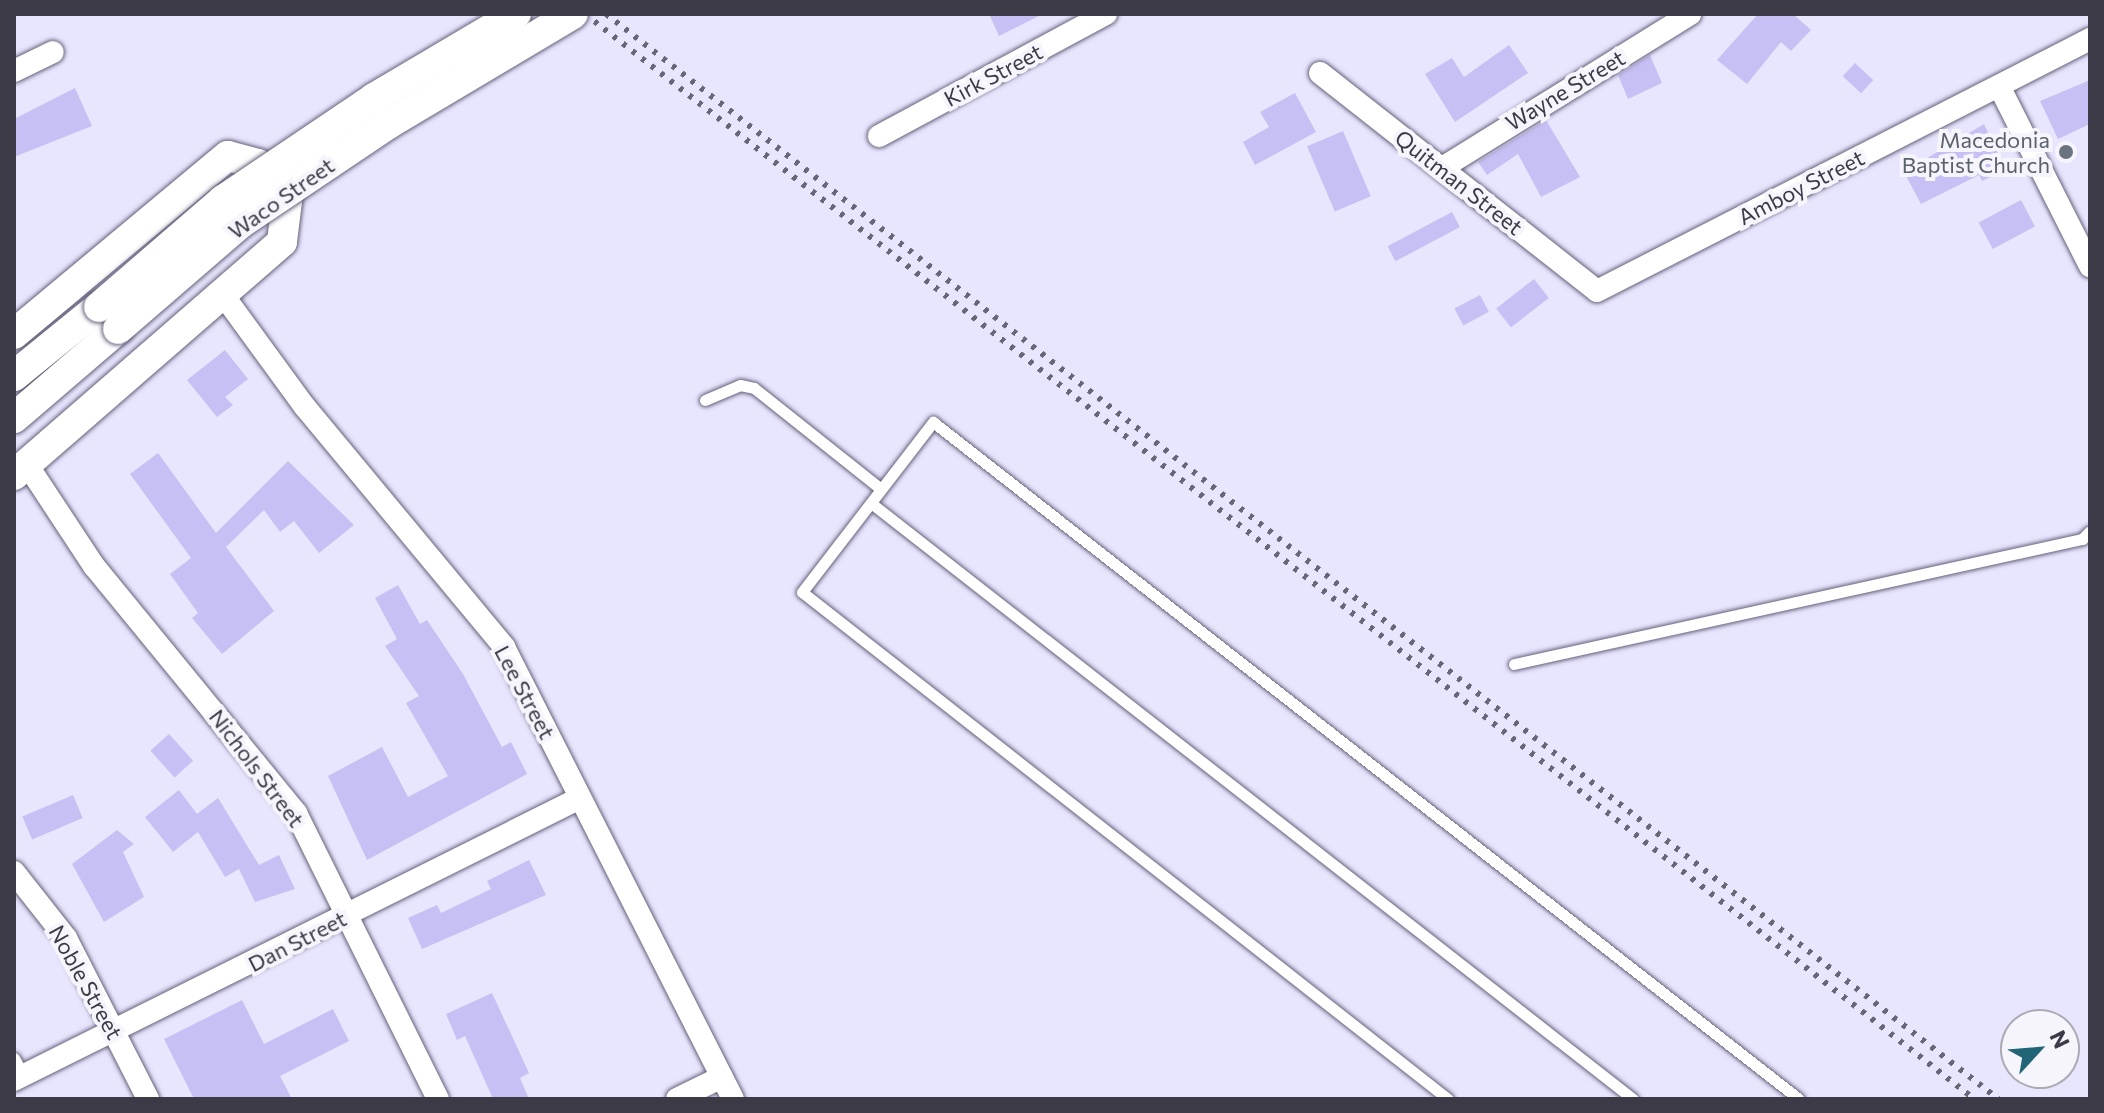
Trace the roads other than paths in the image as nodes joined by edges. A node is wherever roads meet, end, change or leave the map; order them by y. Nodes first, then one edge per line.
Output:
1 (516, 14) edge
2 (573, 14) edge
3 (1106, 14) edge
4 (1690, 14) edge
5 (2090, 39) edge
6 (53, 52) dead end
7 (14, 71) edge
8 (1320, 73) dead end
9 (1999, 86) junction
10 (879, 136) dead end
11 (1442, 168) junction
12 (2090, 266) edge
13 (1597, 291) joint
14 (221, 292) junction
15 (108, 318) junction
16 (14, 334) edge
17 (14, 376) edge
18 (705, 400) dead end
19 (14, 418) edge
20 (21, 471) edge
21 (881, 489) junction
22 (871, 503) junction
23 (2090, 531) edge
24 (1514, 664) dead end
25 (580, 798) junction
26 (14, 872) edge
27 (346, 916) junction
28 (115, 1033) junction
29 (17, 1071) edge
30 (722, 1077) junction
31 (148, 1099) edge
32 (438, 1099) edge
33 (677, 1099) edge
34 (733, 1099) edge
35 (1448, 1099) edge
36 (1633, 1099) edge
37 (1799, 1099) edge

1 - 15 main road, Waco Street, bridge
2 - 15 main road, Waco Street, bridge
3 - 10 street, Kirk Street
4 - 11 street, Wayne Street
5 - 9 street, Amboy Street
6 - 7 street
8 - 11 street, Quitman Street
9 - 12 street
9 - 13 street, Amboy Street
11 - 13 street, Quitman Street
14 - 16 main road
14 - 20 main road
14 - 25 street, Lee Street
15 - 17 main road, Waco Street
15 - 19 main road, Waco Street
18 - 21 lane
20 - 27 street, Nichols Street
21 - 22 lane
21 - 37 lane
22 - 35 lane
22 - 36 lane
23 - 24 lane
25 - 27 street, Dan Street
25 - 30 street, Lee Street
26 - 28 street, Noble Street
27 - 28 street, Dan Street
27 - 32 street, Nichols Street
28 - 29 street, Dan Street
28 - 31 street, Noble Street
30 - 33 street
30 - 34 street, Lee Street

